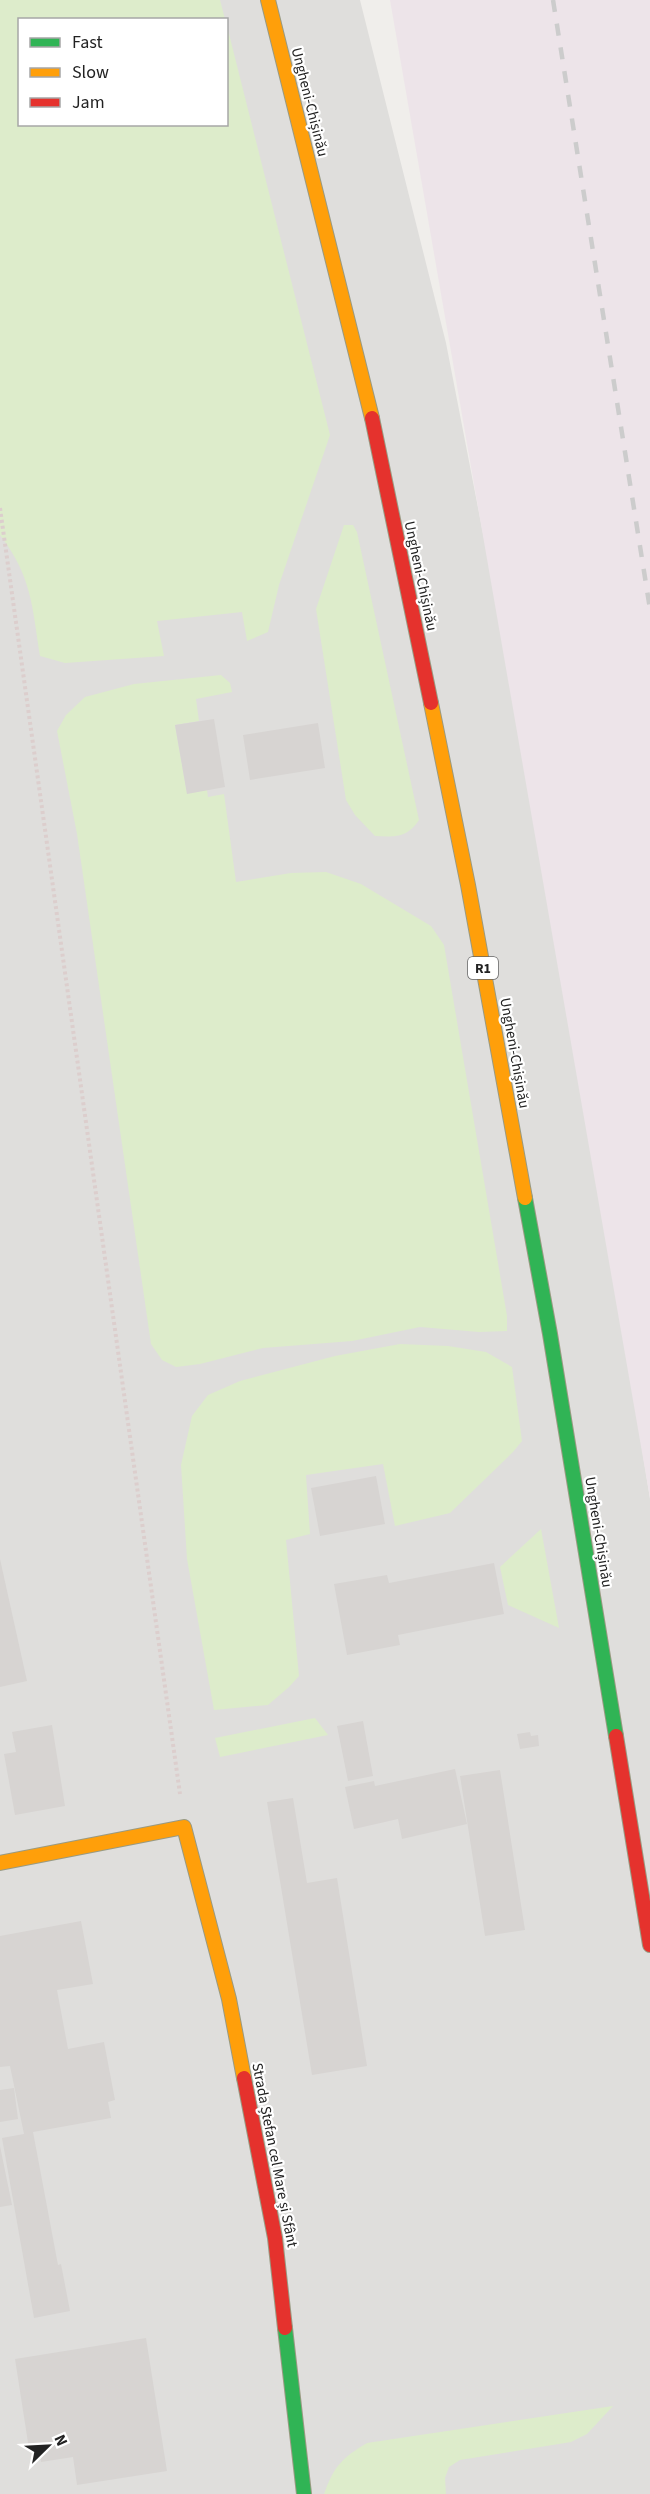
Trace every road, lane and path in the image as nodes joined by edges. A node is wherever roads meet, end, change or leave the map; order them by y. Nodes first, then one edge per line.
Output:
1 (268, 0) edge
2 (0, 508) edge
3 (184, 1827) junction
4 (0, 1863) edge
5 (650, 1945) edge
6 (304, 2494) edge

1 - 5 main road, Ungheni-Chișinău / R1
2 - 3 path
3 - 4 main road
3 - 6 main road, Strada Ștefan cel Mare și Sfânt

